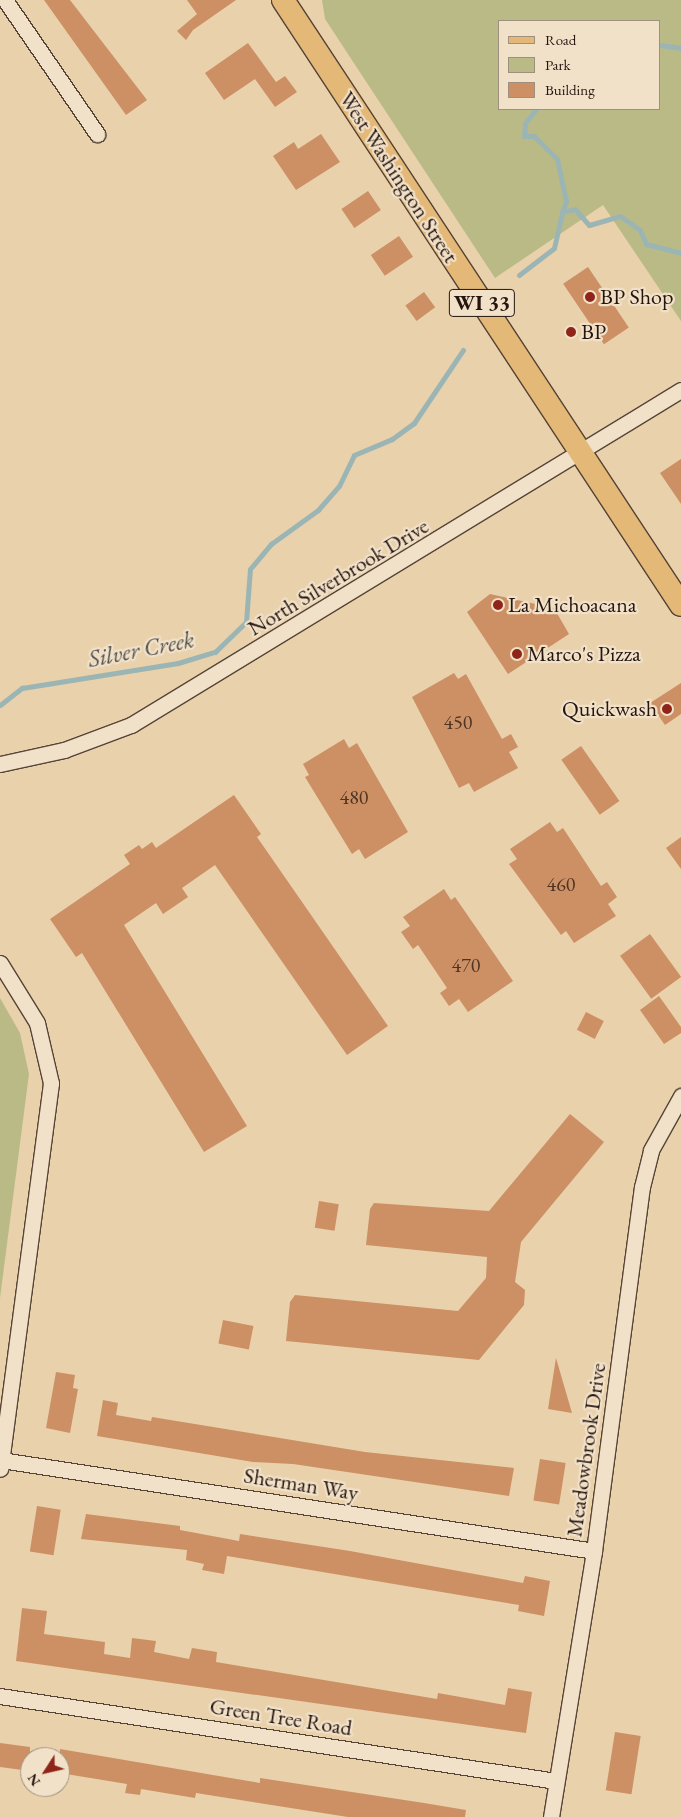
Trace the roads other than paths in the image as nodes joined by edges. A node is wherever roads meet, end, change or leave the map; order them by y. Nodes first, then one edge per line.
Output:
1 (6, 0) edge
2 (283, 0) edge
3 (97, 134) dead end
4 (681, 390) edge
5 (581, 454) junction
6 (681, 605) edge
7 (0, 764) edge
8 (0, 963) edge
9 (681, 1096) edge
10 (1, 1464) edge
11 (594, 1550) junction
12 (0, 1696) edge
13 (556, 1781) junction
14 (551, 1817) edge

1 - 3 street
2 - 5 main road, West Washington Street / WI 33
4 - 5 street, North Silverbrook Drive
5 - 6 main road, West Washington Street / WI 33
5 - 7 street, North Silverbrook Drive
8 - 10 street
9 - 11 street, Meadowbrook Drive
10 - 11 street, Sherman Way
11 - 13 street, Meadowbrook Drive
12 - 13 street, Green Tree Road
13 - 14 street, Meadowbrook Drive

